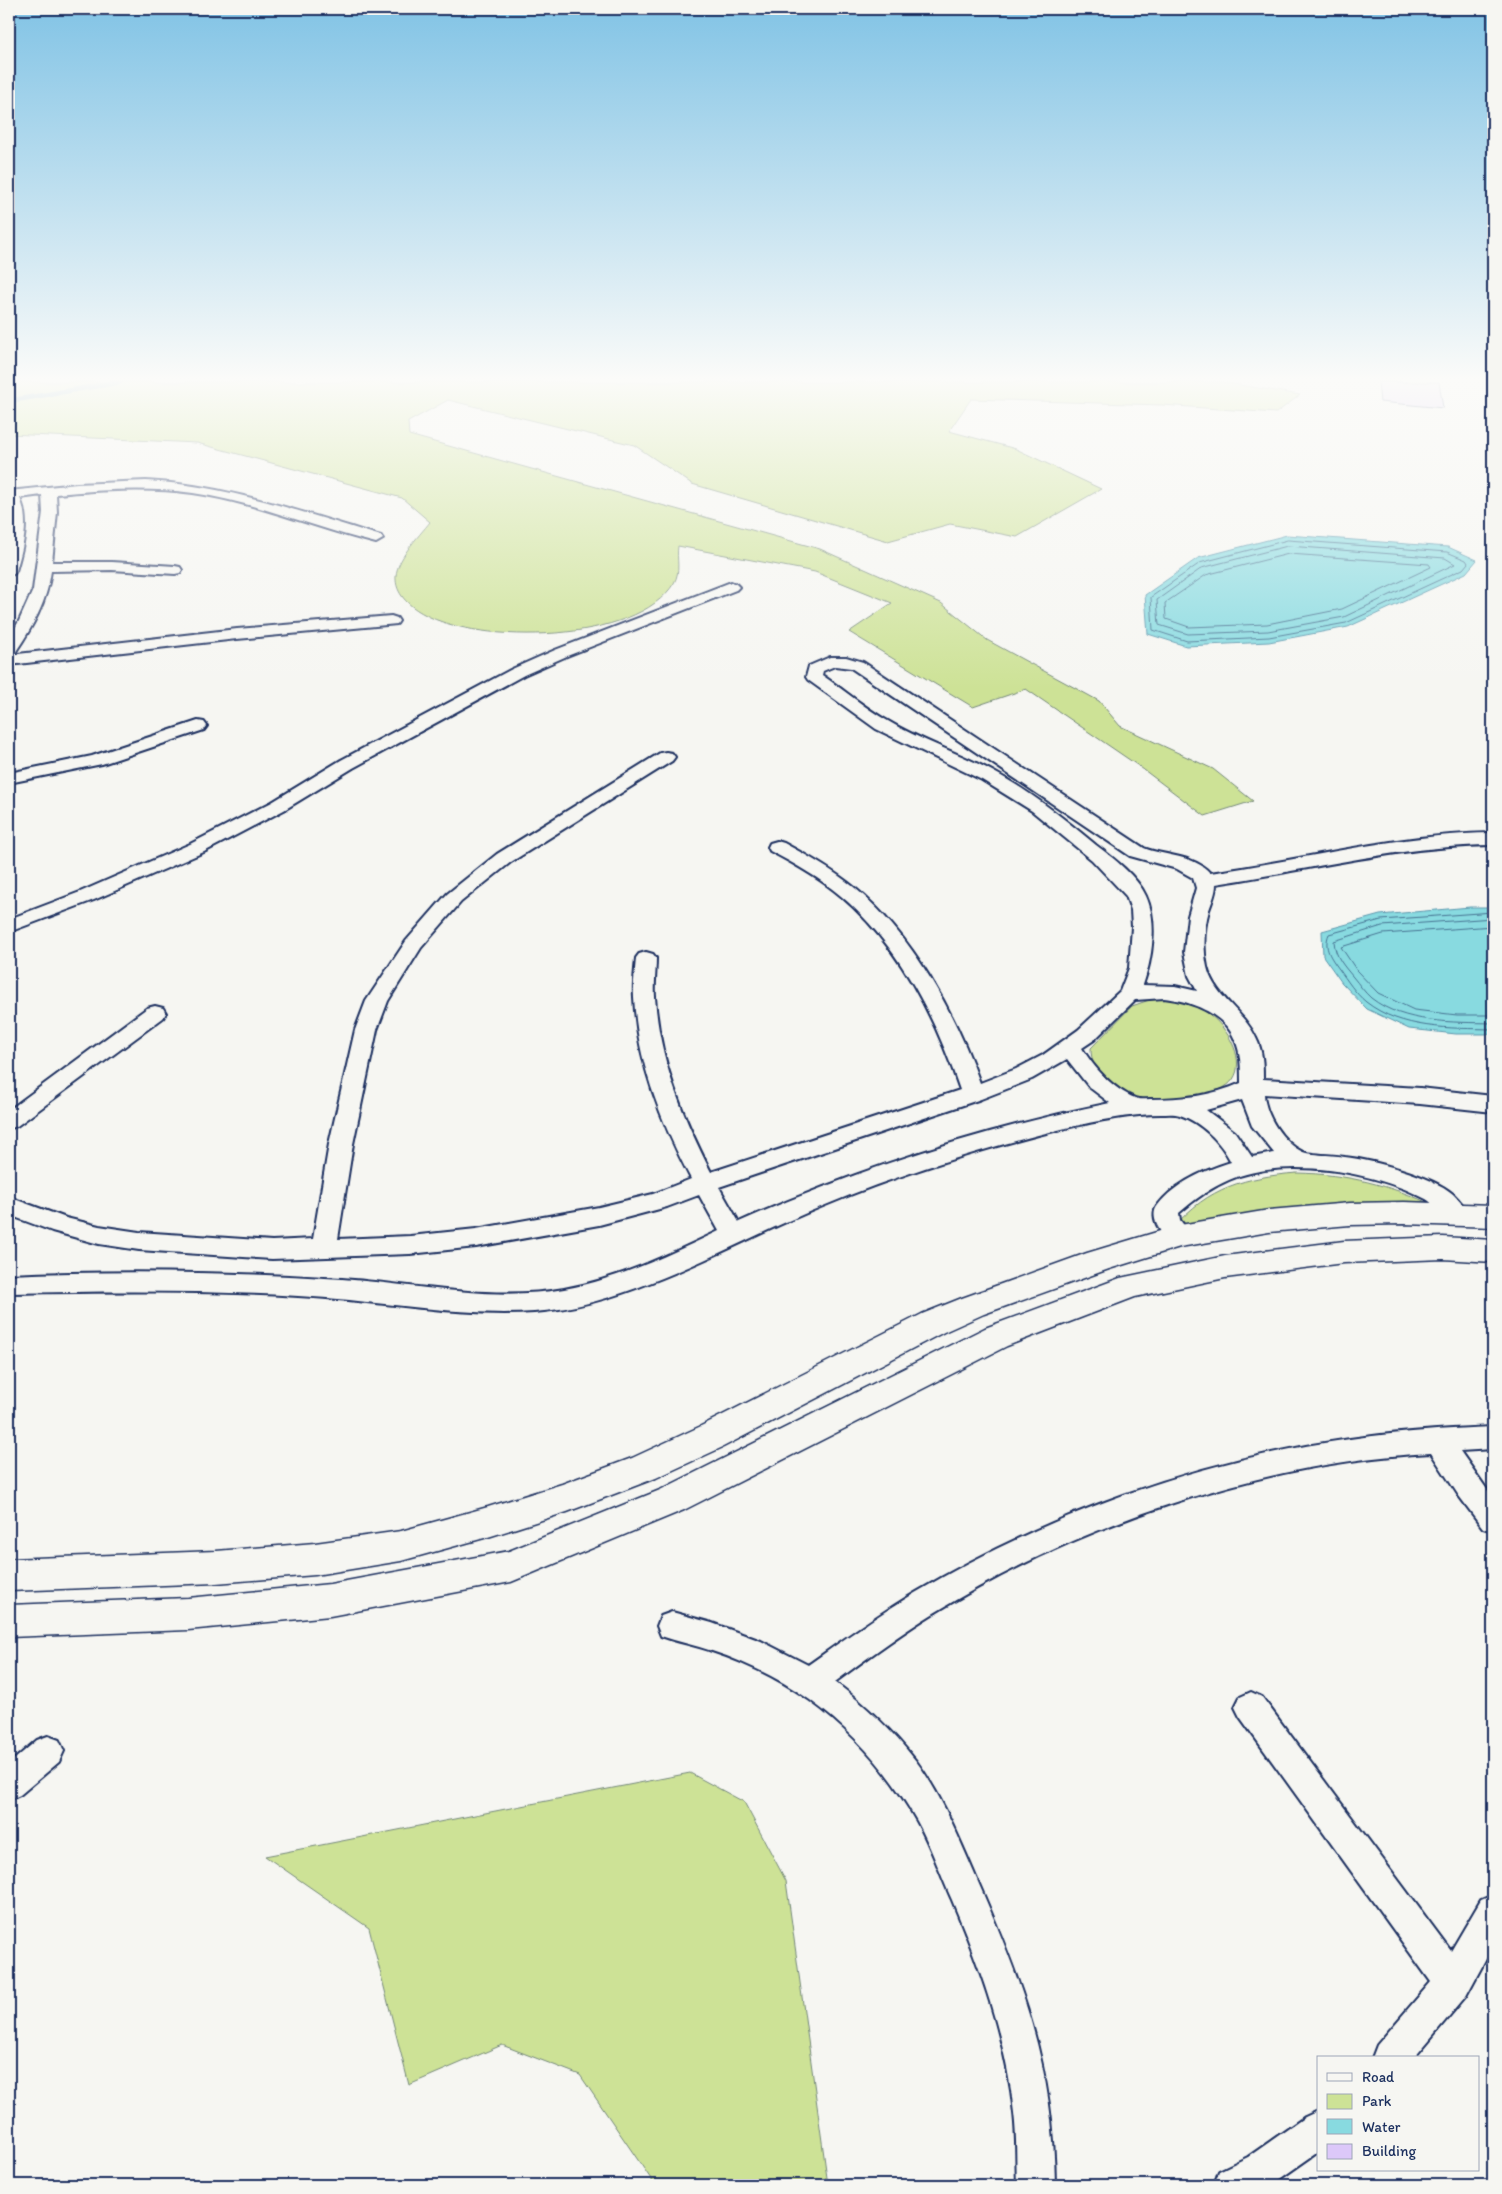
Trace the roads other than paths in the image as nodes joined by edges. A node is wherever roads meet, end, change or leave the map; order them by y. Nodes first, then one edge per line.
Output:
1 (49, 491) junction
2 (10, 495) edge
3 (376, 539) dead end
4 (44, 567) junction
5 (175, 570) dead end
6 (9, 571) edge
7 (731, 587) dead end
8 (391, 621) dead end
9 (9, 650) edge
10 (9, 660) edge
11 (198, 726) dead end
12 (666, 757) dead end
13 (9, 778) edge
14 (1493, 839) edge
15 (777, 847) dead end
16 (1184, 865) junction
17 (1205, 880) junction
18 (1125, 881) junction
19 (9, 926) edge
20 (646, 958) dead end
21 (1129, 994) junction
22 (155, 1013) dead end
23 (1226, 1013) junction
24 (1070, 1046) junction
25 (1253, 1086) junction
26 (973, 1094) junction
27 (1493, 1104) edge
28 (1180, 1106) junction
29 (1134, 1107) junction
30 (9, 1121) edge
31 (1299, 1161) junction
32 (1245, 1167) junction
33 (705, 1183) junction
34 (9, 1206) edge
35 (1457, 1215) junction
36 (1493, 1216) edge
37 (734, 1236) junction
38 (1180, 1236) junction
39 (324, 1248) junction
40 (1443, 1248) junction
41 (1493, 1250) edge
42 (1225, 1267) junction
43 (9, 1284) edge
44 (1493, 1438) edge
45 (1438, 1440) junction
46 (1493, 1519) edge
47 (9, 1575) edge
48 (9, 1621) edge
49 (672, 1626) dead end
50 (810, 1682) junction
51 (1251, 1707) dead end
52 (48, 1751) dead end
53 (9, 1784) edge
54 (1493, 1912) edge
55 (1453, 1983) junction
56 (1392, 2056) edge
57 (1317, 2131) edge
58 (1036, 2185) edge
59 (1233, 2185) edge

1 - 2 street
1 - 3 street
1 - 4 street
2 - 6 street
4 - 5 street
4 - 9 street
7 - 19 street
8 - 10 street
11 - 13 street
12 - 39 street
14 - 17 street
15 - 26 street
16 - 17 street
16 - 18 street
16 - 18 street
17 - 23 street
18 - 21 street
20 - 33 street
21 - 23 street
21 - 24 street
22 - 30 street
23 - 25 street
24 - 26 street
24 - 29 street
25 - 27 street
25 - 28 street
25 - 31 street
26 - 33 street
28 - 29 street
28 - 32 street
29 - 37 street
31 - 32 street
31 - 35 street
32 - 38 street
33 - 37 street
33 - 39 street
34 - 39 street
35 - 36 street
35 - 38 street
35 - 40 street
37 - 43 street
38 - 42 street
38 - 47 street
40 - 41 street
40 - 42 street
42 - 48 street
44 - 45 street
45 - 46 street
45 - 50 street
49 - 50 street
50 - 58 street
51 - 55 street
52 - 53 street
54 - 55 street
55 - 56 street
57 - 59 street

